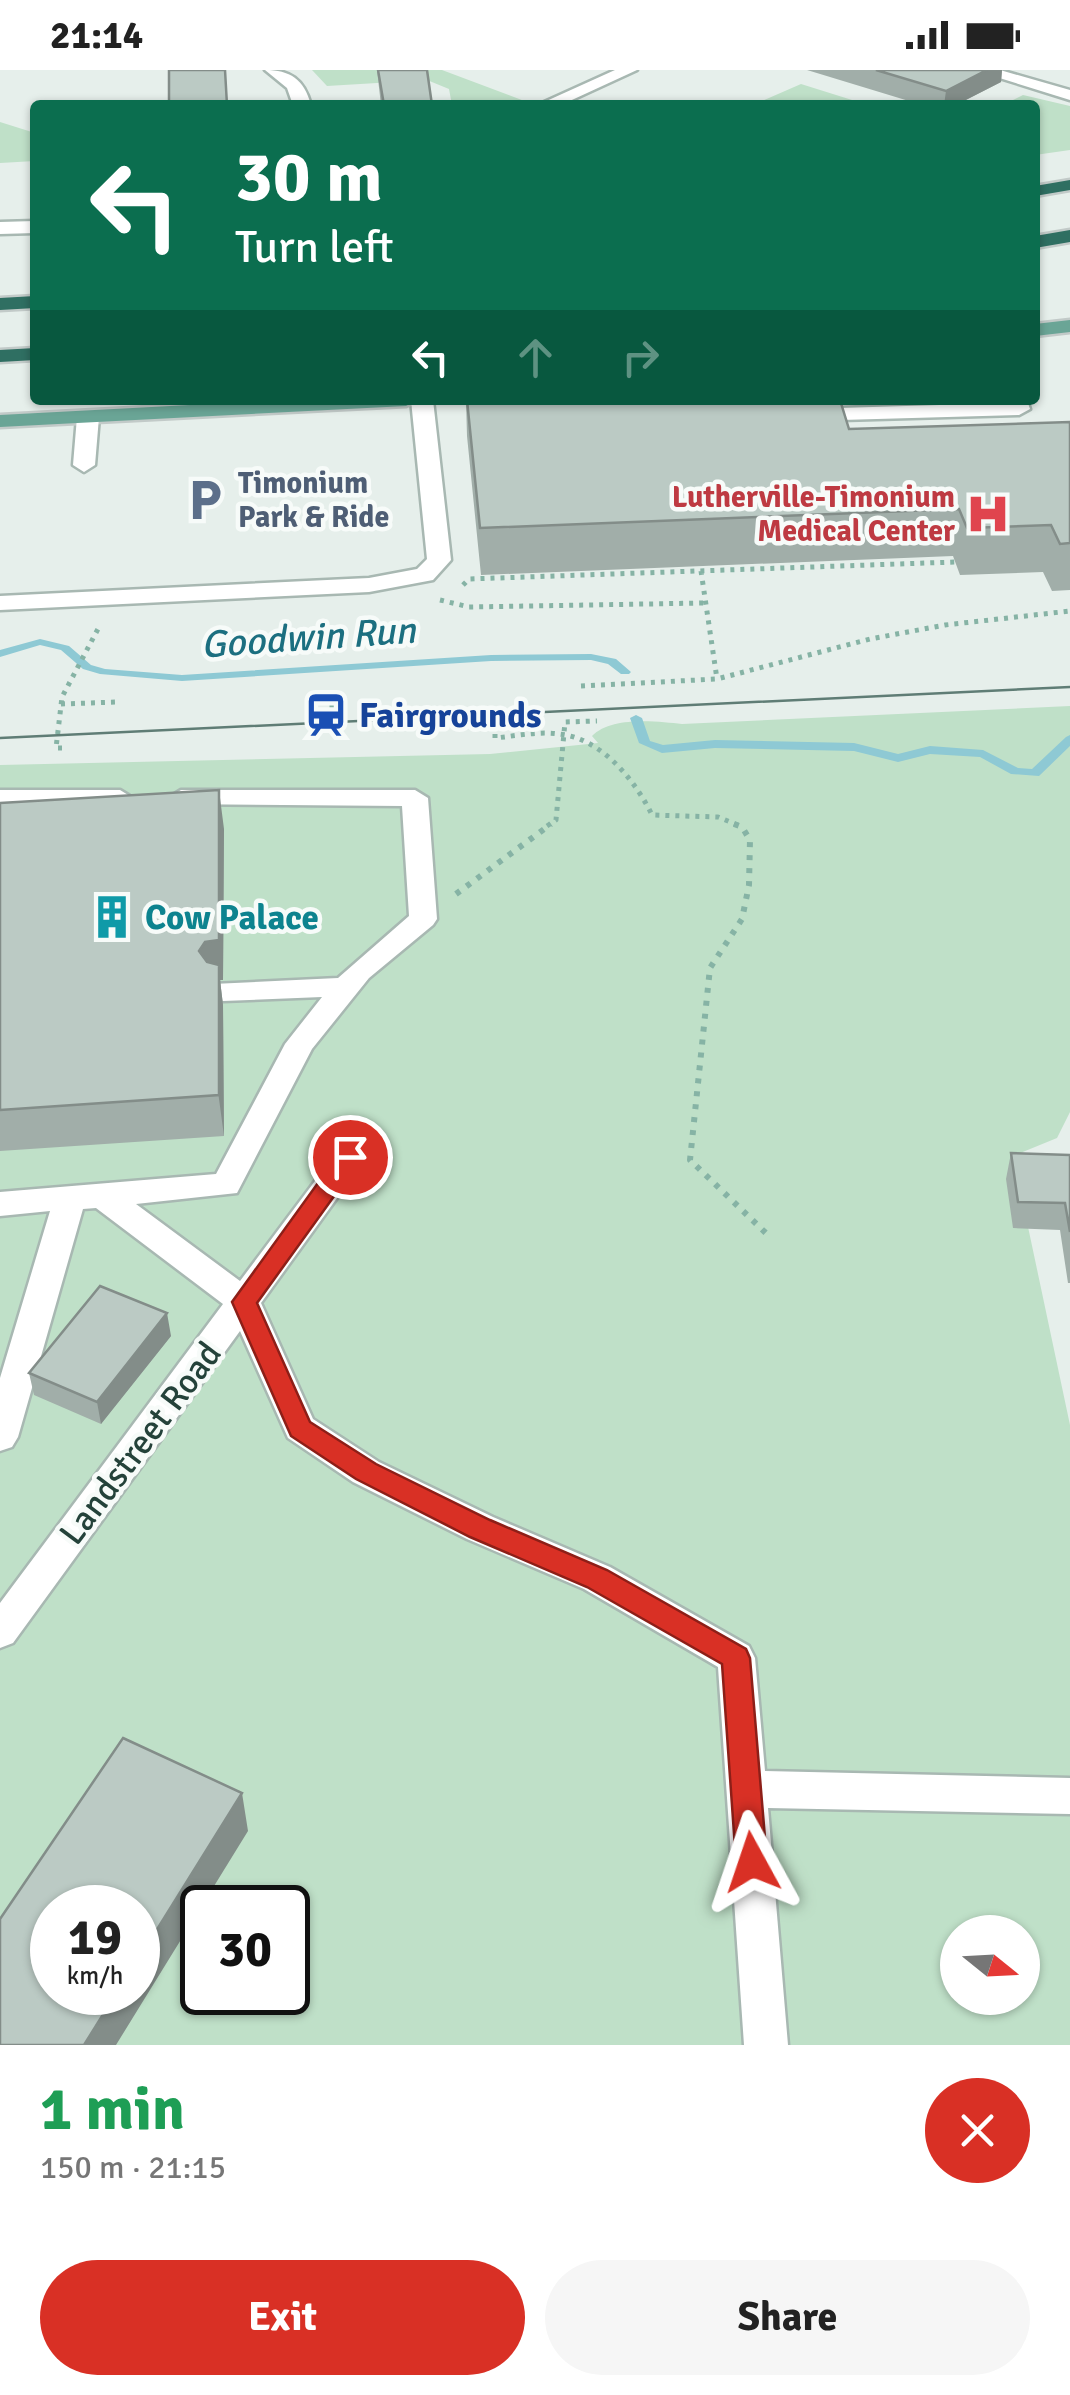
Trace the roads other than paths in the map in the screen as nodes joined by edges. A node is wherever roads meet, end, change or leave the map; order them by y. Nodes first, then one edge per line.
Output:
1 (274, 70) edge
2 (629, 70) edge
3 (982, 70) edge
4 (1070, 96) edge
5 (300, 100) edge
6 (558, 100) edge
7 (1070, 185) edge
8 (1040, 190) edge
9 (30, 227) edge
10 (0, 228) edge
11 (1070, 236) edge
12 (1040, 241) edge
13 (30, 302) edge
14 (0, 304) edge
15 (1070, 326) edge
16 (1040, 329) edge
17 (30, 354) edge
18 (0, 356) edge
19 (312, 405) edge
20 (423, 405) edge
21 (872, 405) edge
22 (1018, 405) edge
23 (846, 406) edge
24 (88, 417) junction
25 (789, 420) edge
26 (0, 421) edge
27 (84, 465) dead end
28 (0, 603) edge
29 (0, 798) edge
30 (346, 987) junction
31 (224, 990) edge
32 (350, 1157) dead end
33 (86, 1196) junction
34 (0, 1204) edge
35 (244, 1302) junction
36 (0, 1437) edge
37 (0, 1632) edge
38 (746, 1789) junction
39 (1070, 1796) edge
40 (766, 2045) edge

1 - 5 street
2 - 6 street
3 - 4 street
7 - 8 highway
9 - 10 street
11 - 12 highway
13 - 14 highway
15 - 16 main road
17 - 18 highway
19 - 24 main road
20 - 28 street
21 - 23 street
22 - 23 street
23 - 25 street
24 - 26 main road
24 - 27 street
29 - 30 street
30 - 31 street
30 - 33 street
32 - 35 street, Landstreet Road
33 - 34 street
33 - 35 street
33 - 36 street
35 - 37 street, Landstreet Road
35 - 38 street
38 - 39 street
38 - 40 street

